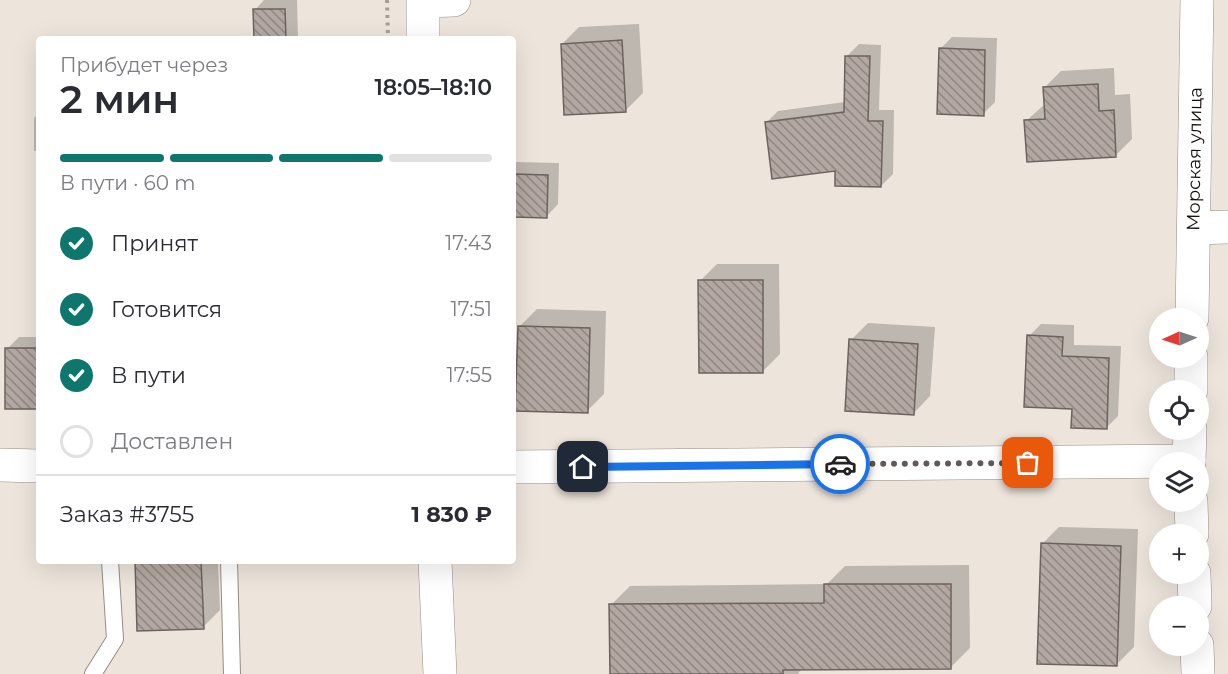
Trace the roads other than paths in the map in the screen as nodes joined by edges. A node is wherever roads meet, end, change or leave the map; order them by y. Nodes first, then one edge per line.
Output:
1 (423, 0) edge
2 (454, 0) edge
3 (1197, 0) edge
4 (423, 36) edge
5 (1194, 228) junction
6 (1228, 228) edge
7 (1192, 308) edge
8 (1149, 462) edge
9 (0, 465) edge
10 (36, 466) edge
11 (516, 467) edge
12 (111, 564) edge
13 (229, 564) edge
14 (435, 564) edge
15 (1197, 656) edge
16 (93, 674) edge
17 (232, 674) edge
18 (440, 674) edge
19 (1198, 674) edge

1 - 2 street
1 - 4 street
3 - 5 street, Морская улица
5 - 6 street
5 - 7 street, Морская улица
8 - 11 street
9 - 10 street
12 - 16 lane
13 - 17 lane
14 - 18 street
15 - 19 street

